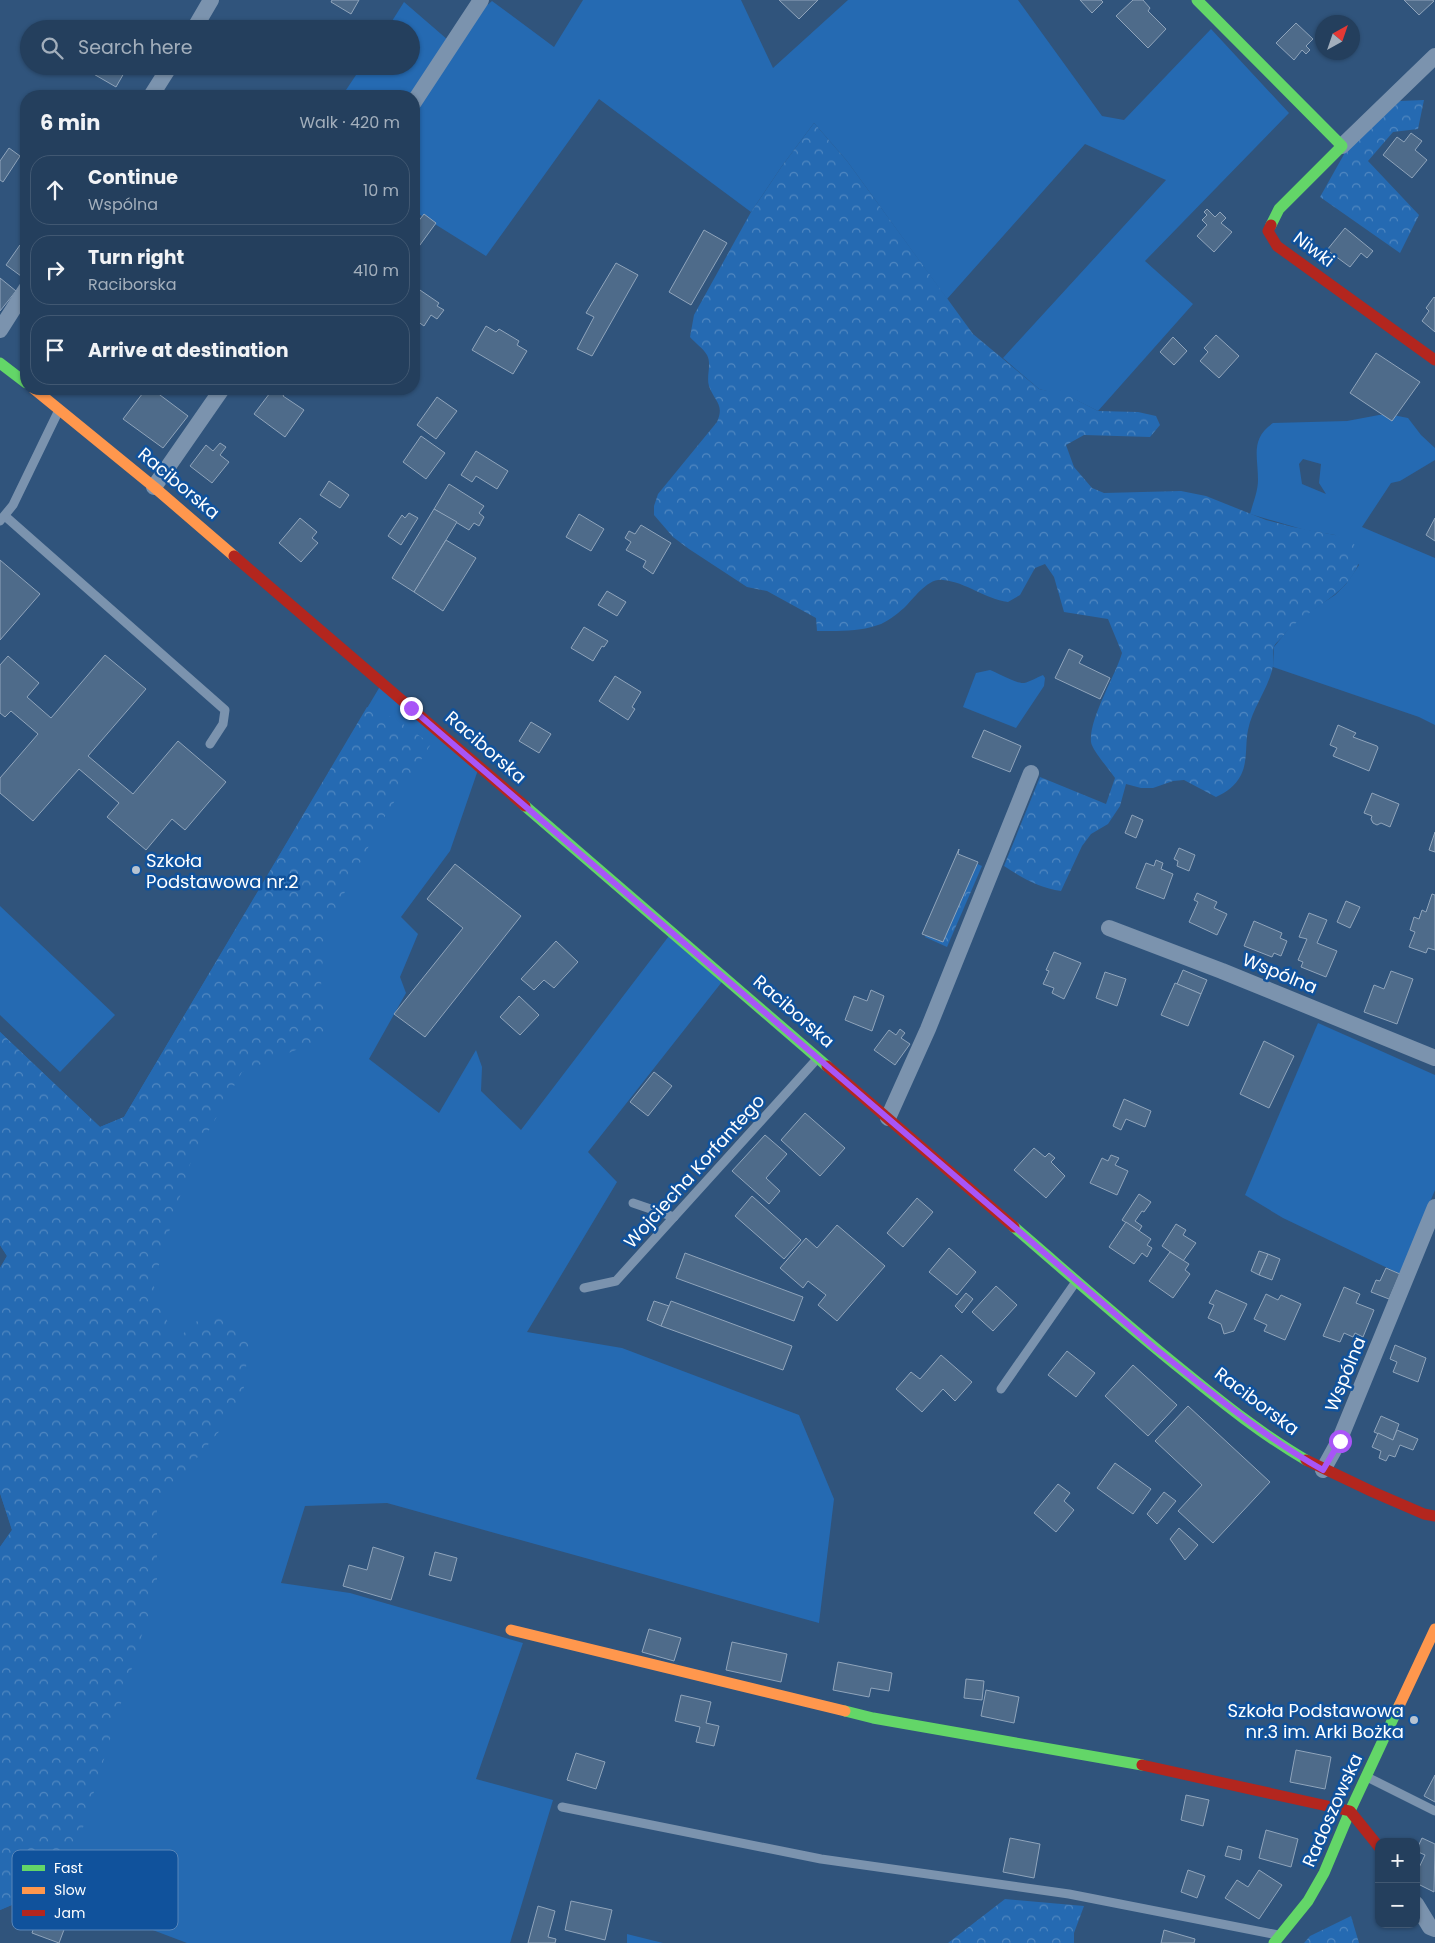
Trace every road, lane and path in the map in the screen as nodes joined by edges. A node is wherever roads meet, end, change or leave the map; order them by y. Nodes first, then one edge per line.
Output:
1 (211, 0) edge
2 (482, 0) edge
3 (1197, 0) edge
4 (199, 20) edge
5 (1435, 56) edge
6 (164, 75) edge
7 (155, 90) edge
8 (420, 93) edge
9 (1342, 146) junction
10 (20, 298) edge
11 (0, 330) edge
12 (1435, 360) edge
13 (0, 363) edge
14 (20, 378) edge
15 (41, 395) edge
16 (218, 395) edge
17 (60, 410) junction
18 (154, 487) junction
19 (2, 518) edge
20 (210, 744) dead end
21 (1031, 773) dead end
22 (1109, 928) dead end
23 (818, 1058) junction
24 (1435, 1058) edge
25 (888, 1118) junction
26 (633, 1203) dead end
27 (1435, 1208) edge
28 (674, 1217) junction
29 (1077, 1280) junction
30 (584, 1288) dead end
31 (1001, 1389) dead end
32 (1323, 1470) junction
33 (1435, 1516) edge
34 (1435, 1629) edge
35 (511, 1630) dead end
36 (1366, 1776) junction
37 (562, 1807) dead end
38 (1350, 1811) junction
39 (1435, 1811) edge
40 (1375, 1842) edge
41 (1420, 1910) edge
42 (1435, 1929) edge
43 (1277, 1939) edge

1 - 4 street
2 - 8 street
3 - 9 main road
5 - 9 street, Niwki
6 - 7 street
9 - 12 main road, Niwki
10 - 11 street
13 - 14 main road
15 - 17 main road, Raciborska
16 - 18 street
17 - 18 main road, Raciborska
17 - 19 lane
18 - 23 main road, Raciborska
19 - 20 lane
21 - 25 street
22 - 24 street, Wspólna
23 - 25 main road, Raciborska
23 - 28 lane, Wojciecha Korfantego
25 - 29 main road, Raciborska
26 - 28 lane
27 - 32 street, Wspólna
28 - 30 lane, Wojciecha Korfantego
29 - 31 lane
29 - 32 main road, Raciborska
32 - 33 main road, Raciborska
34 - 36 main road, Radoszowska
35 - 38 main road
36 - 38 main road, Radoszowska
36 - 39 lane
37 - 43 lane
38 - 40 main road
38 - 43 main road, Radoszowska
41 - 42 street

